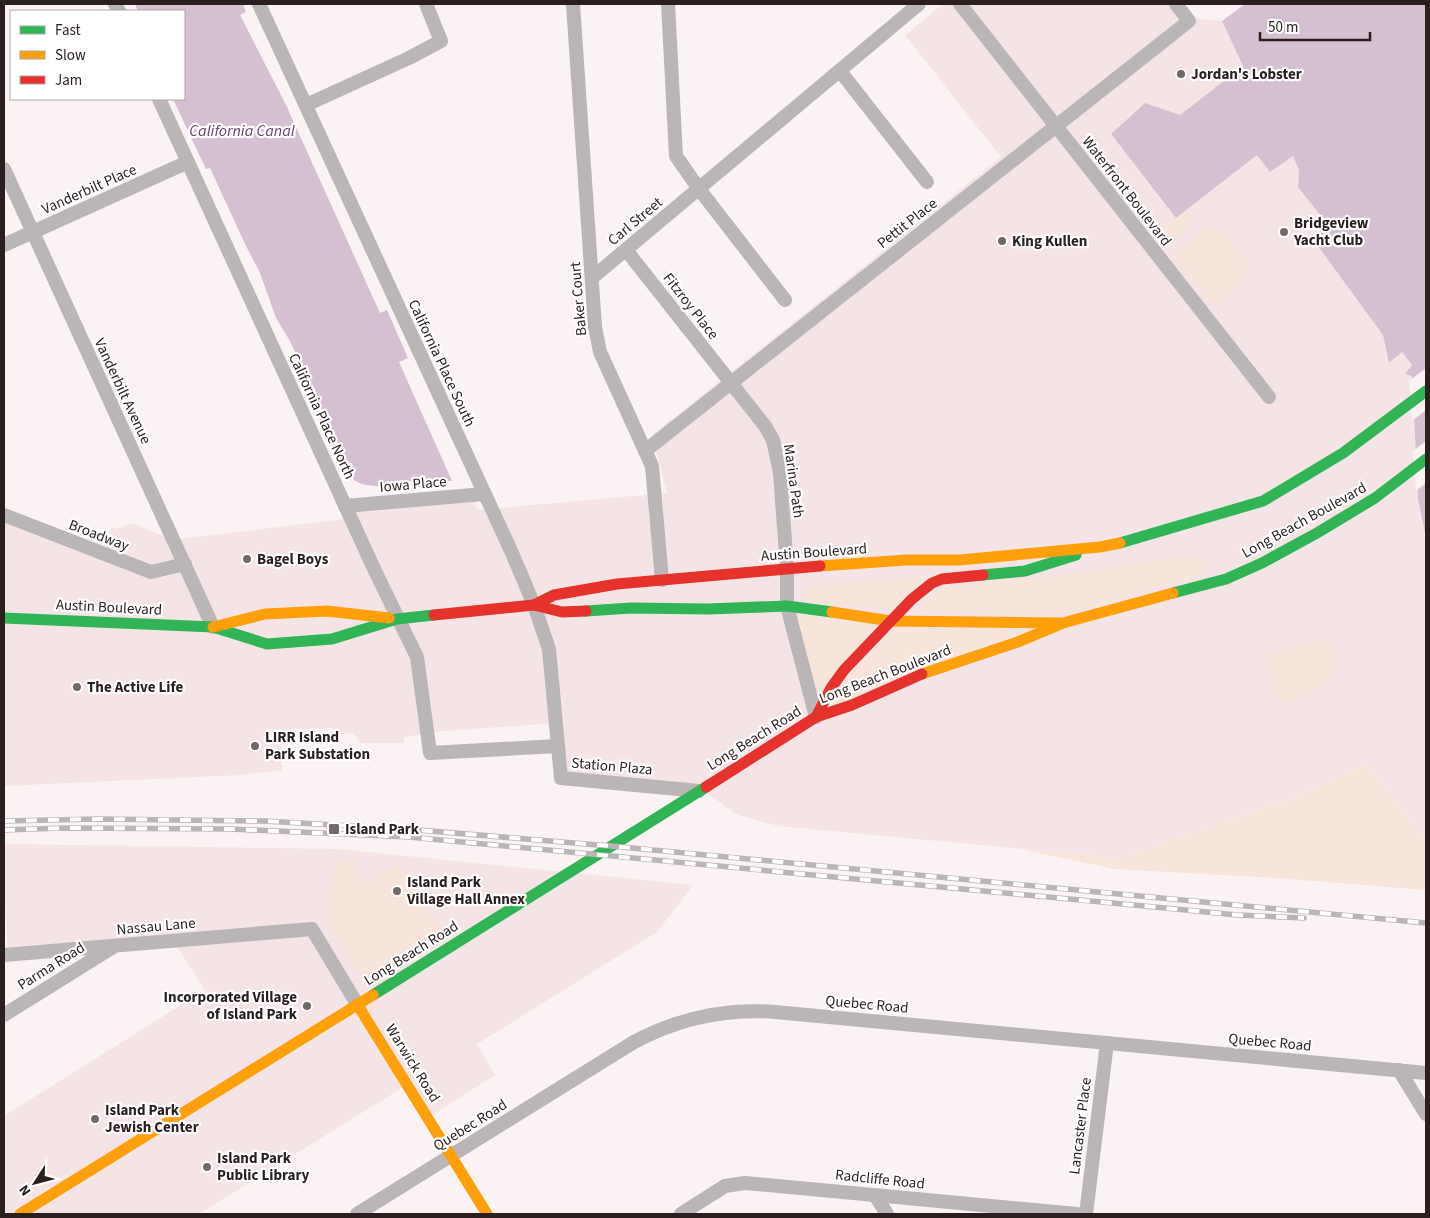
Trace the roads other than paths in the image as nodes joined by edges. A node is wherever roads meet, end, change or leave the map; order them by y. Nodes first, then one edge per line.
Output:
1 (259, 4) edge
2 (426, 4) edge
3 (573, 4) edge
4 (668, 4) edge
5 (919, 4) edge
6 (960, 4) edge
7 (1176, 4) edge
8 (840, 71) junction
9 (159, 100) edge
10 (306, 105) junction
11 (1056, 126) junction
12 (188, 162) junction
13 (4, 168) edge
14 (927, 182) dead end
15 (699, 189) junction
16 (32, 233) junction
17 (4, 245) edge
18 (626, 250) junction
19 (592, 278) junction
20 (785, 300) dead end
21 (731, 382) junction
22 (1426, 391) edge
23 (1269, 397) dead end
24 (644, 451) junction
25 (1426, 459) edge
26 (484, 494) junction
27 (345, 506) junction
28 (4, 515) edge
29 (1100, 548) junction
30 (185, 564) junction
31 (787, 568) junction
32 (662, 580) junction
33 (534, 605) junction
34 (787, 606) junction
35 (4, 618) edge
36 (398, 619) junction
37 (890, 621) junction
38 (1063, 623) junction
39 (213, 627) junction
40 (816, 717) junction
41 (558, 746) junction
42 (430, 753) joint
43 (699, 791) junction
44 (312, 929) joint
45 (116, 945) junction
46 (4, 955) edge
47 (357, 1004) junction
48 (4, 1015) edge
49 (1107, 1043) junction
50 (1399, 1070) junction
51 (1426, 1073) edge
52 (1426, 1114) edge
53 (451, 1156) junction
54 (875, 1195) junction
55 (686, 1213) edge
56 (20, 1214) edge
57 (357, 1214) edge
58 (487, 1214) edge
59 (888, 1214) edge
60 (1077, 1214) edge
61 (1086, 1214) edge

1 - 10 street, California Place South
2 - 10 street
3 - 19 street, Baker Court
4 - 15 street
5 - 8 street, Carl Street
6 - 11 street, Waterfront Boulevard
7 - 11 street, Pettit Place
8 - 14 street
8 - 15 street, Carl Street
9 - 12 street, California Place North
10 - 26 street, California Place South
11 - 21 street, Pettit Place
11 - 23 street, Waterfront Boulevard
12 - 16 street, Vanderbilt Place
12 - 27 street, California Place North
13 - 16 street, Vanderbilt Avenue
15 - 18 street, Carl Street
15 - 20 street
16 - 17 street, Vanderbilt Place
16 - 30 street, Vanderbilt Avenue
18 - 19 street, Carl Street
18 - 21 street, Fitzroy Place
19 - 24 street, Baker Court
21 - 24 street, Pettit Place
21 - 31 street, Marina Path
22 - 29 main road, Long Beach Boulevard
24 - 32 street, Baker Court
25 - 38 main road, Long Beach Boulevard
26 - 27 street, Iowa Place
26 - 33 street, California Place South
27 - 36 street, California Place North
28 - 30 street, Broadway
29 - 31 main road, Austin Boulevard
29 - 37 main road, Long Beach Boulevard
30 - 39 street, Vanderbilt Avenue
31 - 32 main road, Austin Boulevard
31 - 34 street, Marina Path
32 - 33 main road, Austin Boulevard
33 - 34 main road, Austin Boulevard
33 - 36 main road, Austin Boulevard
33 - 41 street, California Place South
34 - 37 main road, Austin Boulevard
34 - 40 street, Marina Path
35 - 39 main road, Austin Boulevard
36 - 39 main road, Austin Boulevard
36 - 39 main road, Austin Boulevard
36 - 42 street, California Place North
37 - 38 main road, Austin Boulevard
37 - 40 main road, Long Beach Boulevard
38 - 40 main road, Long Beach Boulevard
40 - 43 main road, Long Beach Road
41 - 42 street, Station Plaza
41 - 43 street, Station Plaza
43 - 47 main road, Long Beach Road
44 - 45 street, Nassau Lane
44 - 47 street, Warwick Road
45 - 46 street, Nassau Lane
45 - 48 street, Parma Road
47 - 53 main road, Warwick Road
47 - 56 main road, Long Beach Road
49 - 50 street, Quebec Road
49 - 53 street, Quebec Road
49 - 61 street, Lancaster Place
50 - 51 street, Quebec Road
50 - 52 street
53 - 57 street, Quebec Road
53 - 58 main road, Warwick Road
54 - 55 street, Radcliffe Road
54 - 59 street
54 - 60 street, Radcliffe Road

